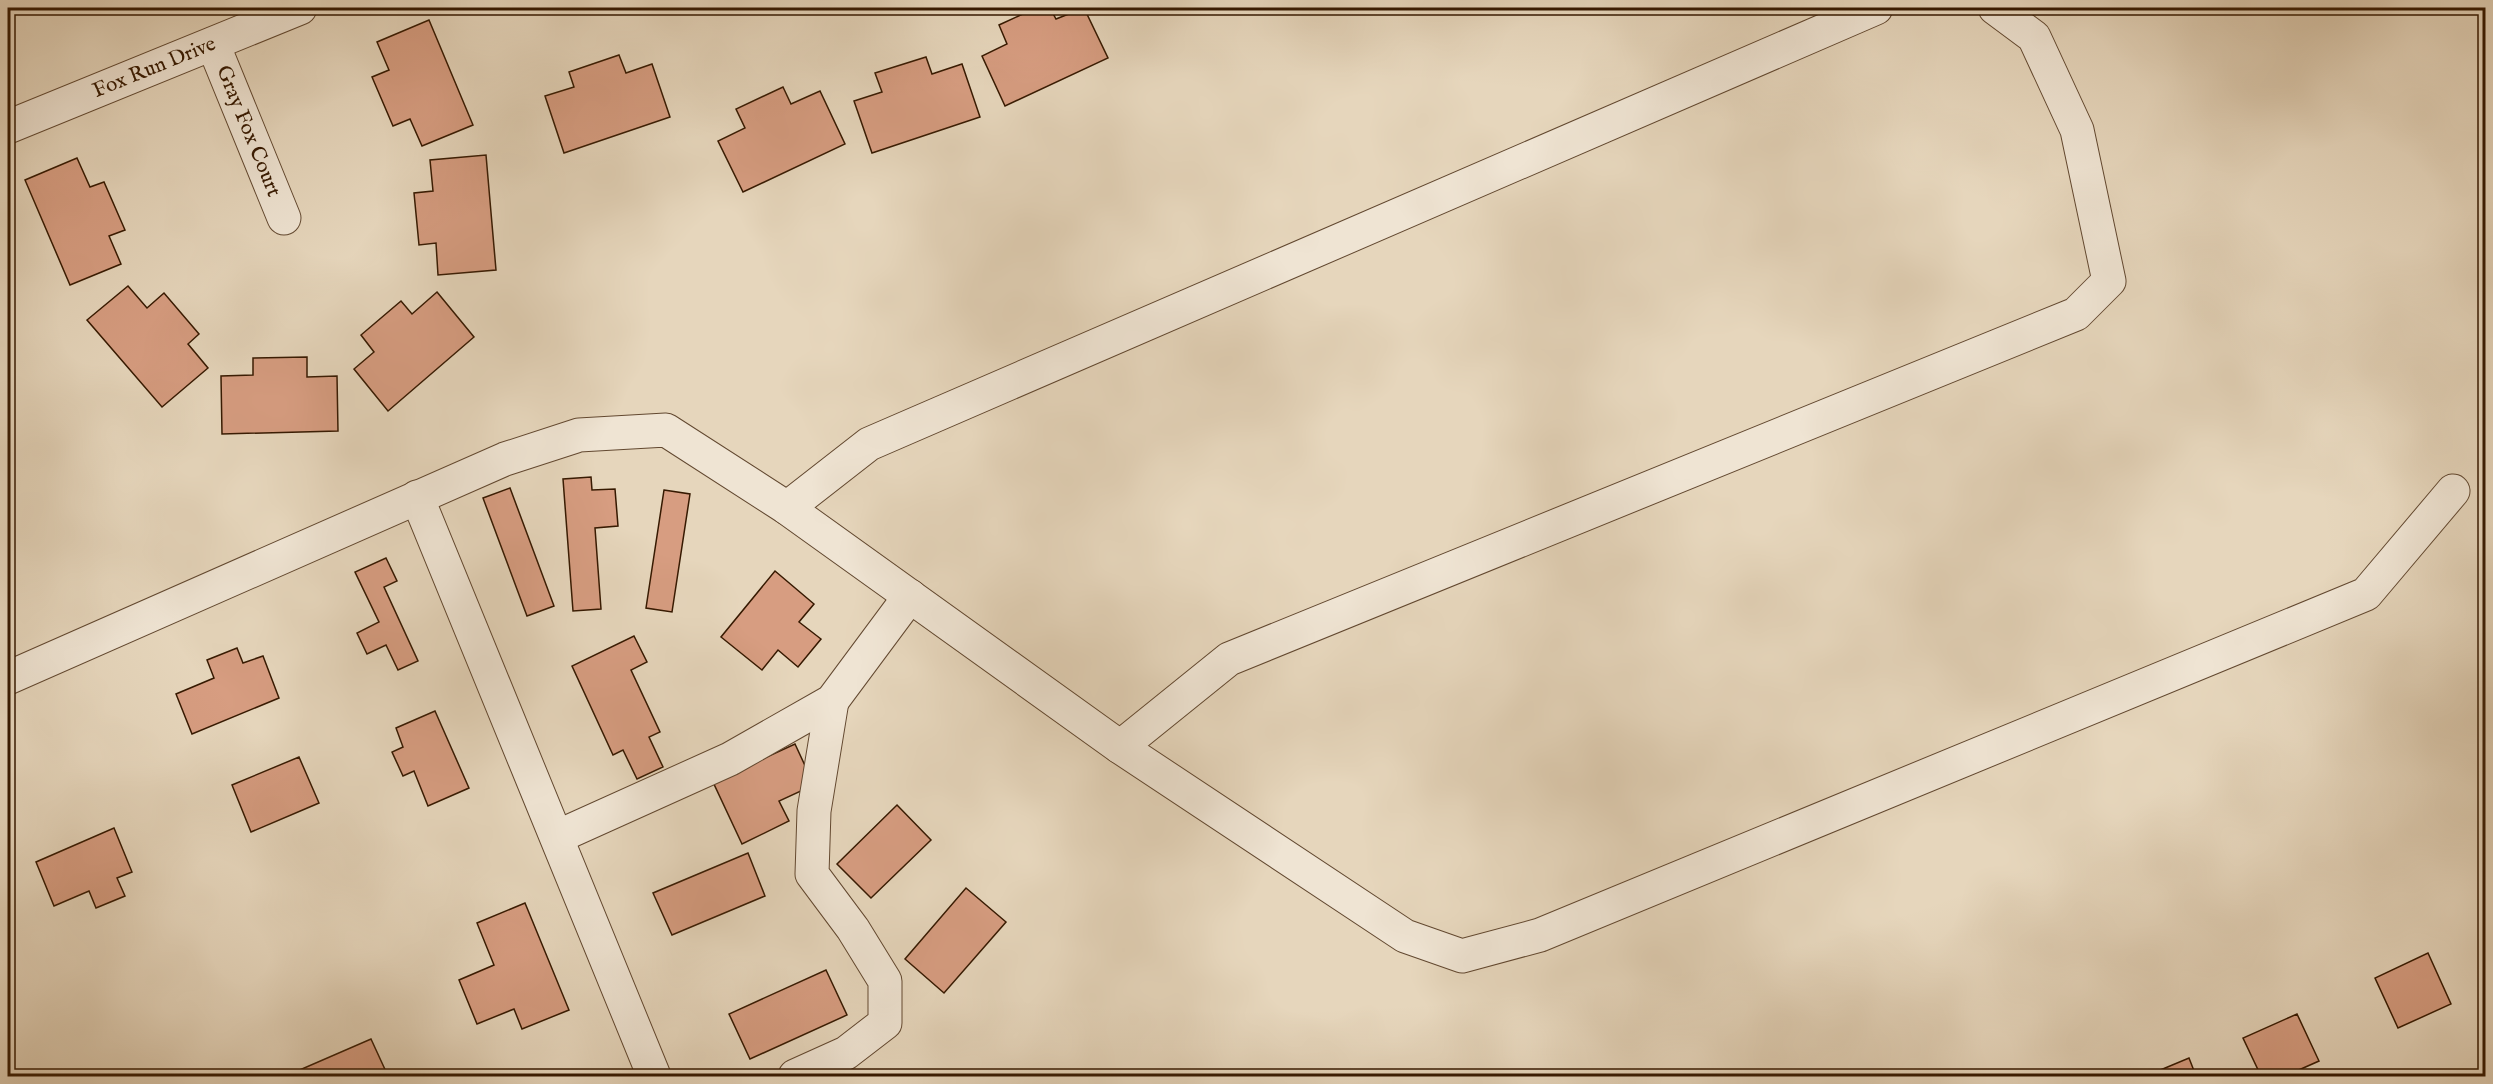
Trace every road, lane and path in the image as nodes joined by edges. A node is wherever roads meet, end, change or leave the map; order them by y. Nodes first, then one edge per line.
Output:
1 (300, 8) edge
2 (1876, 8) edge
3 (1995, 8) edge
4 (213, 44) junction
5 (8, 127) edge
6 (284, 218) dead end
7 (2453, 491) dead end
8 (417, 497) junction
9 (788, 508) junction
10 (910, 596) junction
11 (8, 678) edge
12 (832, 701) junction
13 (1120, 747) junction
14 (557, 837) junction
15 (654, 1077) edge
16 (795, 1077) edge

1 - 4 street, Fox Run Drive
2 - 9 street
3 - 13 street
4 - 5 street, Fox Run Drive
4 - 6 street, Gray Fox Court
7 - 13 street
8 - 9 street
8 - 11 street
8 - 14 street
9 - 10 street
10 - 12 street
10 - 13 street
12 - 14 street
12 - 16 street
14 - 15 street

